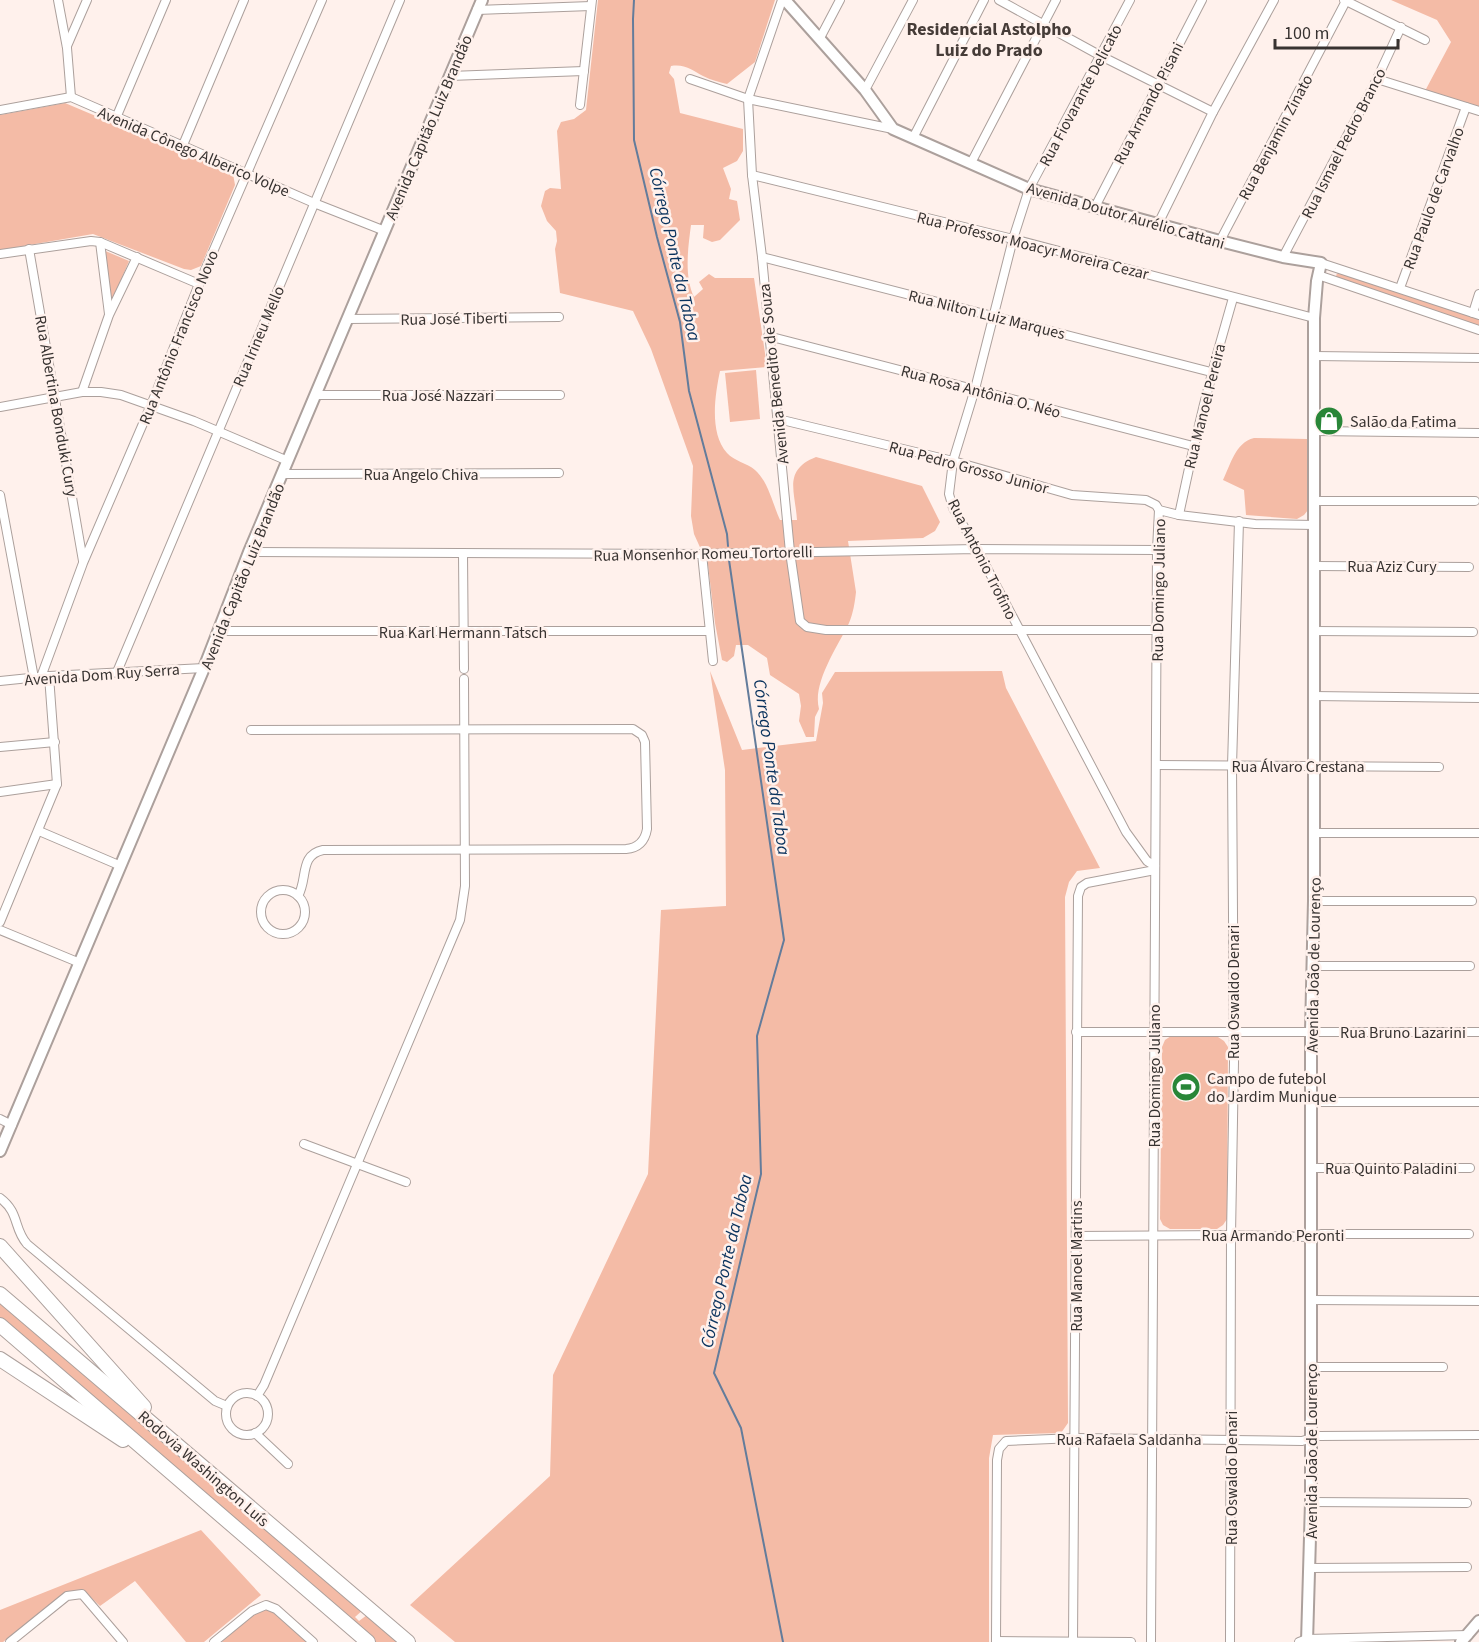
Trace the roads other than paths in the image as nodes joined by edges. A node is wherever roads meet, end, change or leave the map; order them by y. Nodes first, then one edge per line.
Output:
1 (58, 0) edge
2 (87, 0) edge
3 (166, 0) edge
4 (244, 0) edge
5 (322, 0) edge
6 (400, 0) edge
7 (784, 0) edge
8 (840, 0) edge
9 (913, 0) edge
10 (984, 0) edge
11 (999, 0) edge
12 (1056, 0) edge
13 (1130, 0) edge
14 (1202, 0) edge
15 (1274, 0) edge
16 (1345, 0) edge
17 (592, 3) edge
18 (479, 5) edge
19 (1043, 24) junction
20 (1401, 27) junction
21 (820, 38) junction
22 (1425, 40) dead end
23 (67, 48) junction
24 (1101, 56) junction
25 (584, 71) junction
26 (450, 76) junction
27 (690, 79) dead end
28 (1377, 79) junction
29 (1158, 85) junction
30 (865, 90) junction
31 (71, 97) junction
32 (748, 99) junction
33 (580, 105) dead end
34 (0, 107) edge
35 (1466, 107) junction
36 (1479, 111) edge
37 (1213, 112) junction
38 (116, 118) junction
39 (893, 129) junction
40 (913, 138) junction
41 (183, 145) junction
42 (971, 163) junction
43 (247, 173) junction
44 (752, 175) junction
45 (1029, 189) junction
46 (314, 203) junction
47 (1095, 207) junction
48 (1158, 224) junction
49 (385, 231) junction
50 (1013, 239) junction
51 (1220, 241) junction
52 (100, 242) junction
53 (29, 249) junction
54 (0, 254) edge
55 (762, 256) junction
56 (137, 257) junction
57 (1283, 257) junction
58 (1321, 263) junction
59 (1318, 275) junction
60 (199, 284) junction
61 (1400, 288) junction
62 (1479, 294) edge
63 (1233, 298) junction
64 (1476, 314) edge
65 (109, 315) junction
66 (993, 316) junction
67 (559, 317) dead end
68 (1314, 318) junction
69 (348, 319) junction
70 (1479, 330) edge
71 (768, 336) junction
72 (1314, 356) junction
73 (1479, 358) edge
74 (1211, 372) junction
75 (975, 389) junction
76 (82, 392) junction
77 (316, 395) junction
78 (561, 395) dead end
79 (56, 397) junction
80 (151, 405) junction
81 (0, 407) edge
82 (778, 419) junction
83 (1314, 431) junction
84 (218, 432) junction
85 (1479, 433) edge
86 (1193, 446) junction
87 (288, 461) junction
88 (953, 461) junction
89 (559, 473) dead end
90 (283, 474) junction
91 (0, 495) edge
92 (1314, 501) junction
93 (1474, 501) dead end
94 (1159, 510) junction
95 (1179, 515) junction
96 (1239, 521) junction
97 (1315, 525) junction
98 (977, 549) junction
99 (1157, 550) junction
100 (249, 552) junction
101 (790, 552) junction
102 (463, 554) junction
103 (702, 554) junction
104 (83, 563) junction
105 (1315, 566) junction
106 (1469, 567) dead end
107 (1019, 629) junction
108 (1157, 630) junction
109 (218, 631) junction
110 (709, 631) junction
111 (1313, 631) junction
112 (464, 632) junction
113 (1473, 632) dead end
114 (713, 661) dead end
115 (204, 668) junction
116 (464, 669) dead end
117 (117, 672) junction
118 (41, 677) junction
119 (464, 679) dead end
120 (0, 681) edge
121 (1312, 696) junction
122 (1479, 698) edge
123 (464, 729) junction
124 (251, 730) dead end
125 (55, 742) junction
126 (0, 747) edge
127 (1157, 765) junction
128 (1232, 766) junction
129 (1312, 766) junction
130 (1438, 766) dead end
131 (57, 784) junction
132 (0, 792) edge
133 (39, 831) junction
134 (1314, 833) junction
135 (1479, 833) edge
136 (465, 849) junction
137 (121, 866) junction
138 (1155, 868) junction
139 (298, 896) junction
140 (1314, 901) junction
141 (1472, 901) dead end
142 (0, 921) edge
143 (0, 930) edge
144 (80, 963) junction
145 (1312, 966) junction
146 (1470, 966) dead end
147 (1154, 1031) junction
148 (1076, 1032) junction
149 (1233, 1032) junction
150 (1311, 1032) junction
151 (1479, 1032) edge
152 (1312, 1102) junction
153 (1479, 1102) edge
154 (0, 1119) edge
155 (12, 1125) junction
156 (304, 1144) dead end
157 (0, 1151) edge
158 (358, 1163) junction
159 (1312, 1168) junction
160 (1470, 1168) dead end
161 (406, 1182) dead end
162 (0, 1198) edge
163 (1469, 1234) dead end
164 (1153, 1235) junction
165 (1231, 1235) junction
166 (1076, 1236) junction
167 (1310, 1237) junction
168 (0, 1246) edge
169 (0, 1294) edge
170 (1311, 1300) junction
171 (1479, 1301) edge
172 (0, 1325) edge
173 (0, 1359) edge
174 (1443, 1367) dead end
175 (1311, 1368) junction
176 (257, 1396) junction
177 (228, 1406) junction
178 (255, 1433) junction
179 (166, 1434) junction
180 (1479, 1435) edge
181 (1075, 1438) junction
182 (1152, 1439) junction
183 (1310, 1439) junction
184 (1231, 1440) junction
185 (288, 1464) dead end
186 (168, 1469) junction
187 (1311, 1502) junction
188 (1467, 1503) dead end
189 (1467, 1567) dead end
190 (1310, 1568) junction
191 (1479, 1621) edge
192 (1464, 1638) edge
193 (20, 1639) edge
194 (996, 1641) edge
195 (1305, 1641) edge
196 (10, 1642) edge
197 (123, 1642) edge
198 (214, 1642) edge
199 (313, 1642) edge
200 (369, 1642) edge
201 (408, 1642) edge
202 (1073, 1642) edge
203 (1131, 1642) edge
204 (1151, 1642) edge
205 (1230, 1642) edge

1 - 23 street
2 - 23 street
3 - 38 street
4 - 41 street
5 - 43 street, Rua Antônio Francisco Novo
6 - 46 street, Rua Irineu Mello
7 - 21 street
7 - 32 street
8 - 21 street
9 - 30 street
10 - 40 street
11 - 19 street
12 - 19 street
13 - 24 street, Rua Fiovarante Delicato
14 - 29 street, Rua Armando Pisani
15 - 37 street
16 - 20 street
16 - 51 street, Rua Benjamin Zinato
17 - 18 street
17 - 25 street
18 - 26 street, Avenida Capitão Luiz Brandão
19 - 24 street
19 - 42 street
20 - 22 street
20 - 28 street, Rua Ismael Pedro Branco
21 - 30 street
23 - 31 street
24 - 29 street
24 - 45 street, Rua Fiovarante Delicato
25 - 26 street
25 - 33 street
26 - 49 street, Avenida Capitão Luiz Brandão
27 - 32 street
28 - 35 street
28 - 57 street, Rua Ismael Pedro Branco
29 - 37 street
29 - 47 street, Rua Armando Pisani
30 - 39 street
31 - 34 street
31 - 38 street, Avenida Cônego Alberico Volpe
32 - 39 street
32 - 44 street, Avenida Benedito de Souza
35 - 36 street
35 - 61 street, Rua Paulo de Carvalho
37 - 48 street
38 - 41 street, Avenida Cônego Alberico Volpe
39 - 40 street, Avenida Doutor Aurélio Cattani
40 - 42 street, Avenida Doutor Aurélio Cattani
41 - 43 street, Avenida Cônego Alberico Volpe
42 - 45 street, Avenida Doutor Aurélio Cattani
43 - 46 street, Avenida Cônego Alberico Volpe
43 - 60 street, Rua Antônio Francisco Novo
44 - 50 street, Rua Professor Moacyr Moreira Cezar
44 - 55 street, Avenida Benedito de Souza
45 - 47 street, Avenida Doutor Aurélio Cattani
45 - 50 street, Rua Antonio Trofino
46 - 49 street, Avenida Cônego Alberico Volpe
46 - 84 street, Rua Irineu Mello
47 - 48 street, Avenida Doutor Aurélio Cattani
48 - 51 street, Avenida Doutor Aurélio Cattani
49 - 69 street, Avenida Capitão Luiz Brandão
50 - 63 street, Rua Professor Moacyr Moreira Cezar
50 - 66 street, Rua Antonio Trofino
51 - 57 street, Avenida Doutor Aurélio Cattani
52 - 53 street
52 - 56 street
52 - 65 street
53 - 54 street
53 - 79 street, Rua Albertina Bonduki Cury
55 - 66 street, Rua Nilton Luiz Marques
55 - 71 street, Avenida Benedito de Souza
56 - 60 street
56 - 65 street
57 - 58 street, Avenida Doutor Aurélio Cattani
58 - 59 street
58 - 61 street, Avenida Doutor Aurélio Cattani
59 - 68 street, Avenida João de Lourenço
59 - 70 street
60 - 80 street, Rua Antônio Francisco Novo
61 - 64 street, Avenida Doutor Aurélio Cattani
62 - 64 street
63 - 68 street, Rua Professor Moacyr Moreira Cezar
63 - 74 street, Rua Manoel Pereira
65 - 76 street
66 - 74 street, Rua Nilton Luiz Marques
66 - 75 street, Rua Antonio Trofino
67 - 69 street, Rua José Tiberti
68 - 72 street, Avenida João de Lourenço
69 - 77 street, Avenida Capitão Luiz Brandão
71 - 75 street, Rua Rosa Antônia O. Néo
71 - 82 street, Avenida Benedito de Souza
72 - 73 street
72 - 83 street, Avenida João de Lourenço
74 - 86 street, Rua Manoel Pereira
75 - 86 street, Rua Rosa Antônia O. Néo
75 - 88 street, Rua Antonio Trofino
76 - 79 street
76 - 80 street
77 - 78 street, Rua José Nazzari
77 - 87 street, Avenida Capitão Luiz Brandão
79 - 81 street
79 - 104 street, Rua Albertina Bonduki Cury
80 - 84 street
80 - 104 street, Rua Antônio Francisco Novo
82 - 88 street, Rua Pedro Grosso Junior
82 - 101 street, Avenida Benedito de Souza
83 - 85 street
83 - 92 street, Avenida João de Lourenço
84 - 87 street
84 - 117 street, Rua Irineu Mello
86 - 95 street, Rua Manoel Pereira
87 - 90 street, Avenida Capitão Luiz Brandão
88 - 94 street, Rua Pedro Grosso Junior
88 - 98 street, Rua Antonio Trofino
89 - 90 street, Rua Angelo Chiva
90 - 100 street, Avenida Capitão Luiz Brandão
91 - 118 street
92 - 93 street
92 - 97 street, Avenida João de Lourenço
94 - 95 street, Rua Pedro Grosso Junior
94 - 99 street, Rua Domingo Juliano
95 - 96 street, Rua Pedro Grosso Junior
96 - 97 street, Rua Pedro Grosso Junior
96 - 128 street, Rua Oswaldo Denari
97 - 105 street, Avenida João de Lourenço
98 - 99 street, Rua Monsenhor Romeu Tortorelli
98 - 101 street, Rua Monsenhor Romeu Tortorelli
98 - 107 street, Rua Antonio Trofino
99 - 108 street, Rua Domingo Juliano
100 - 102 street, Rua Monsenhor Romeu Tortorelli
100 - 109 street, Avenida Capitão Luiz Brandão
101 - 103 street, Rua Monsenhor Romeu Tortorelli
101 - 107 street, Avenida Benedito de Souza
102 - 103 street, Rua Monsenhor Romeu Tortorelli
102 - 112 street
103 - 110 street
104 - 118 street, Rua Antônio Francisco Novo
105 - 106 street, Rua Aziz Cury
105 - 111 street, Avenida João de Lourenço
107 - 108 street
107 - 138 street, Rua Antonio Trofino
108 - 127 street, Rua Domingo Juliano
109 - 112 street, Rua Karl Hermann Tatsch
109 - 115 street, Avenida Capitão Luiz Brandão
110 - 112 street, Rua Karl Hermann Tatsch
110 - 114 street
111 - 113 street
111 - 121 street, Avenida João de Lourenço
112 - 116 street
115 - 117 street, Avenida Dom Ruy Serra
115 - 137 street, Avenida Capitão Luiz Brandão
117 - 118 street, Avenida Dom Ruy Serra
118 - 120 street, Avenida Dom Ruy Serra
118 - 125 street
119 - 123 street
121 - 122 street
121 - 129 street, Avenida João de Lourenço
123 - 124 street
123 - 136 street
123 - 136 street
125 - 126 street
125 - 131 street
127 - 128 street, Rua Álvaro Crestana
127 - 138 street, Rua Domingo Juliano
128 - 129 street, Rua Álvaro Crestana
128 - 149 street, Rua Oswaldo Denari
129 - 130 street, Rua Álvaro Crestana
129 - 134 street, Avenida João de Lourenço
131 - 132 street
131 - 133 street
133 - 137 street
133 - 142 street
134 - 135 street
134 - 140 street, Avenida João de Lourenço
136 - 139 street
136 - 158 street
137 - 144 street, Avenida Capitão Luiz Brandão
138 - 147 street, Rua Domingo Juliano
138 - 148 street, Rua Manoel Martins
139 - 139 street
140 - 141 street
140 - 145 street, Avenida João de Lourenço
143 - 144 street
144 - 155 street, Avenida Capitão Luiz Brandão
145 - 146 street
145 - 150 street, Avenida João de Lourenço
147 - 148 street, Rua Bruno Lazarini
147 - 149 street, Rua Bruno Lazarini
147 - 164 street, Rua Domingo Juliano
148 - 166 street, Rua Manoel Martins
149 - 150 street, Rua Bruno Lazarini
149 - 165 street, Rua Oswaldo Denari
150 - 151 street, Rua Bruno Lazarini
150 - 152 street, Avenida João de Lourenço
152 - 153 street
152 - 159 street, Avenida João de Lourenço
154 - 155 street
155 - 157 street, Avenida Capitão Luiz Brandão
156 - 158 street
158 - 161 street
158 - 176 street
159 - 160 street, Rua Quinto Paladini
159 - 167 street, Avenida João de Lourenço
162 - 177 street
163 - 167 street, Rua Armando Peronti
164 - 165 street, Rua Armando Peronti
164 - 166 street, Rua Armando Peronti
164 - 182 street, Rua Domingo Juliano
165 - 167 street, Rua Armando Peronti
165 - 184 street, Rua Oswaldo Denari
166 - 181 street, Rua Manoel Martins
167 - 170 street, Avenida João de Lourenço
168 - 179 highway
169 - 179 highway, Rodovia Washington Luís
170 - 171 street
170 - 175 street, Avenida João de Lourenço
172 - 186 highway, Rodovia Washington Luís
173 - 186 highway
174 - 175 street
175 - 183 street, Avenida João de Lourenço
176 - 177 street
176 - 178 street
177 - 178 street
178 - 185 street
179 - 201 highway, Rodovia Washington Luís
180 - 183 street, Rua Rafaela Saldanha
181 - 182 street, Rua Rafaela Saldanha
181 - 194 street, Rua Rafaela Saldanha
181 - 202 street, Rua Manoel Martins
182 - 184 street, Rua Rafaela Saldanha
182 - 204 street, Rua Domingo Juliano
183 - 184 street, Rua Rafaela Saldanha
183 - 187 street, Avenida João de Lourenço
184 - 205 street, Rua Oswaldo Denari
186 - 200 highway, Rodovia Washington Luís
187 - 188 street
187 - 190 street, Avenida João de Lourenço
189 - 190 street
190 - 195 street, Avenida João de Lourenço
191 - 192 street
192 - 195 street
193 - 196 street
193 - 197 street
194 - 202 street
198 - 199 street
202 - 203 street

